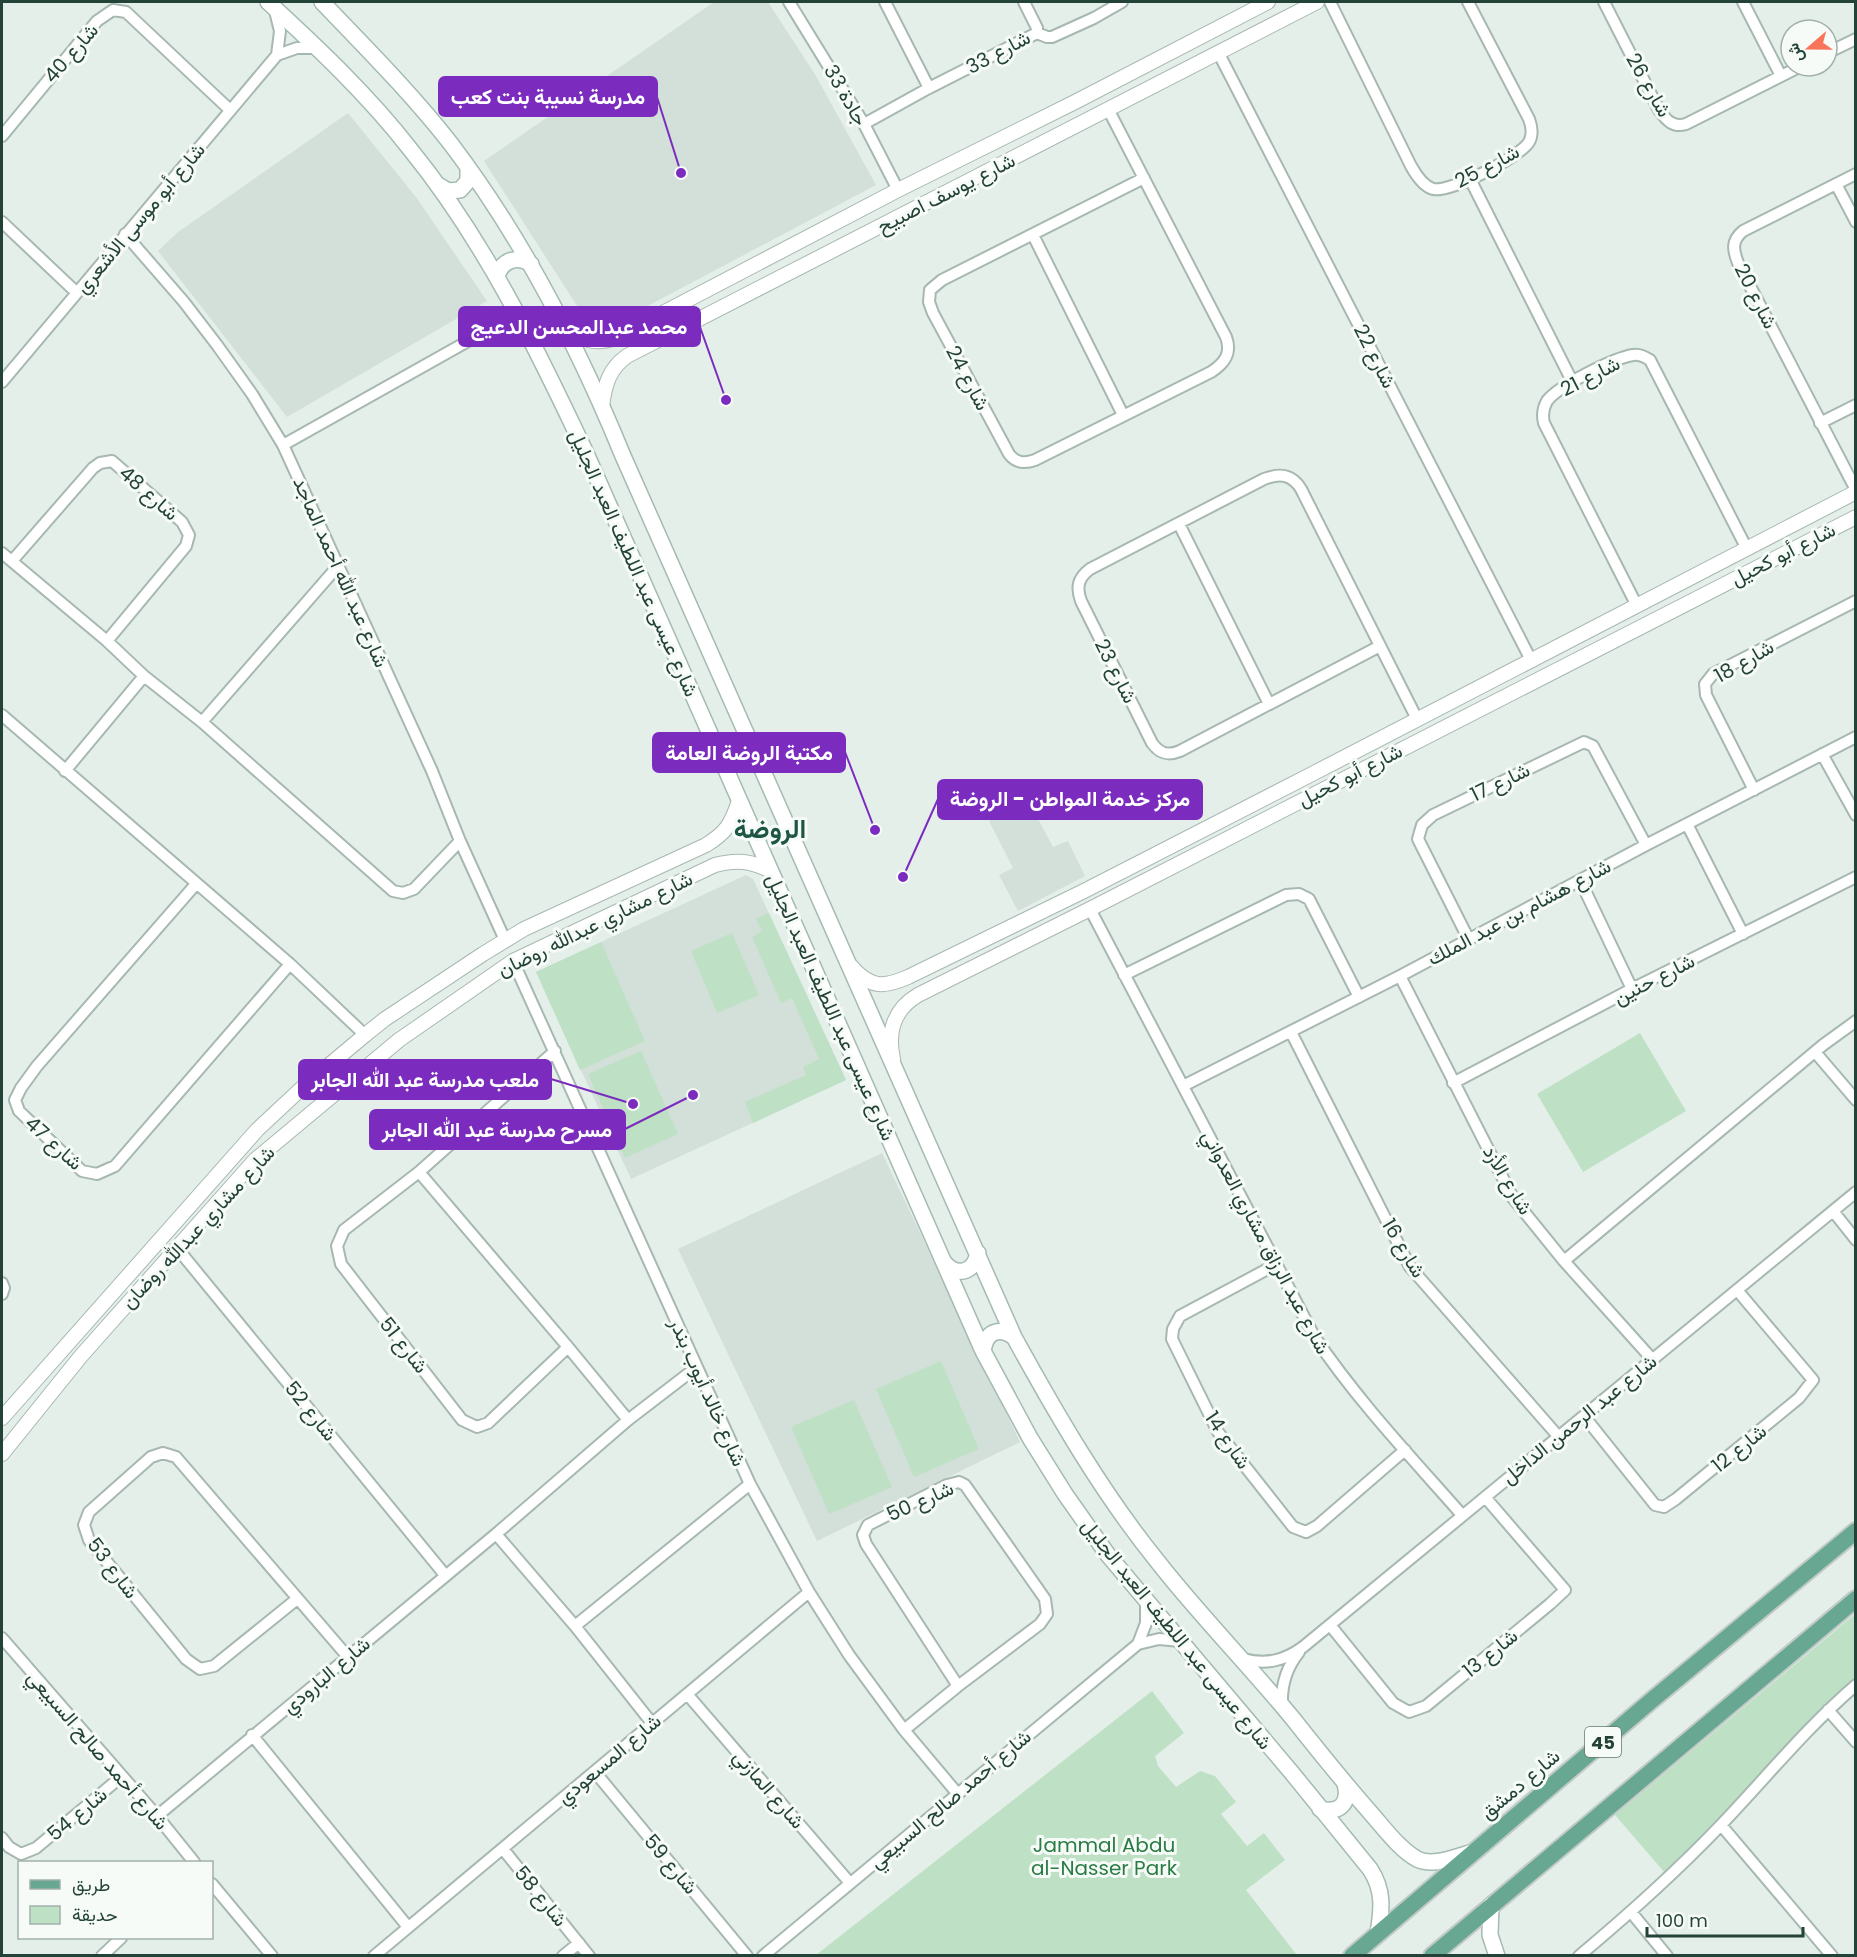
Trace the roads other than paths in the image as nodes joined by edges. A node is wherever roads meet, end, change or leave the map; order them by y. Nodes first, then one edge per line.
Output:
1 (322, 2) edge
2 (789, 2) edge
3 (885, 2) edge
4 (1024, 2) edge
5 (1122, 2) edge
6 (1317, 2) edge
7 (1330, 2) edge
8 (1468, 2) edge
9 (1604, 2) edge
10 (1743, 2) edge
11 (1266, 3) edge
12 (271, 4) edge
13 (1293, 6) edge
14 (1273, 24) junction
15 (1037, 33) junction
16 (1856, 39) edge
17 (1839, 47) edge
18 (318, 48) junction
19 (1218, 52) junction
20 (277, 54) junction
21 (1779, 72) edge
22 (1779, 77) edge
23 (929, 88) junction
24 (1108, 109) junction
25 (230, 110) junction
26 (864, 124) junction
27 (2, 136) edge
28 (468, 169) junction
29 (1856, 174) edge
30 (1144, 178) junction
31 (1470, 179) junction
32 (1836, 184) junction
33 (438, 185) junction
34 (898, 190) junction
35 (2, 222) edge
36 (1856, 222) edge
37 (124, 234) junction
38 (1033, 235) junction
39 (531, 264) junction
40 (497, 276) junction
41 (717, 285) junction
42 (77, 293) junction
43 (688, 301) junction
44 (727, 305) junction
45 (518, 313) junction
46 (701, 318) junction
47 (562, 323) junction
48 (1572, 381) junction
49 (2, 382) edge
50 (1856, 405) edge
51 (602, 406) junction
52 (1123, 415) junction
53 (1820, 423) junction
54 (284, 445) junction
55 (1856, 491) edge
56 (1824, 508) junction
57 (1856, 517) edge
58 (1804, 520) junction
59 (1179, 524) junction
60 (1836, 526) junction
61 (1814, 537) junction
62 (1747, 549) junction
63 (2, 553) edge
64 (12, 561) junction
65 (338, 566) junction
66 (1856, 601) edge
67 (1637, 606) junction
68 (1607, 621) junction
69 (1583, 633) junction
70 (1615, 639) junction
71 (107, 641) junction
72 (1380, 646) junction
73 (1592, 651) junction
74 (1532, 660) junction
75 (144, 676) junction
76 (1269, 704) junction
77 (2, 715) edge
78 (1418, 719) junction
79 (202, 722) junction
80 (1856, 737) edge
81 (1822, 754) junction
82 (65, 771) junction
83 (1314, 773) junction
84 (1290, 785) junction
85 (1322, 790) junction
86 (1754, 790) junction
87 (739, 801) junction
88 (1298, 802) junction
89 (1856, 815) edge
90 (1687, 824) junction
91 (460, 841) junction
92 (1646, 844) junction
93 (771, 871) junction
94 (1856, 877) edge
95 (1580, 880) junction
96 (196, 884) junction
97 (617, 887) junction
98 (629, 906) junction
99 (1090, 909) junction
100 (1743, 934) junction
101 (1468, 938) junction
102 (505, 940) junction
103 (513, 960) junction
104 (847, 961) junction
105 (291, 964) junction
106 (917, 973) junction
107 (1124, 975) junction
108 (1400, 976) junction
109 (1632, 989) junction
110 (926, 990) junction
111 (1359, 996) junction
112 (1856, 1022) edge
113 (1291, 1032) junction
114 (365, 1035) junction
115 (555, 1051) junction
116 (1815, 1052) junction
117 (895, 1066) junction
118 (1453, 1083) junction
119 (1183, 1086) junction
120 (303, 1087) junction
121 (1856, 1100) edge
122 (319, 1107) junction
123 (280, 1108) junction
124 (294, 1127) junction
125 (419, 1172) junction
126 (1856, 1192) edge
127 (1833, 1211) junction
128 (1856, 1240) edge
129 (177, 1248) junction
130 (978, 1253) junction
131 (943, 1261) junction
132 (1564, 1261) junction
133 (1277, 1264) junction
134 (2, 1283) edge
135 (1737, 1290) junction
136 (2, 1294) edge
137 (1014, 1337) junction
138 (568, 1347) junction
139 (983, 1351) junction
140 (1652, 1359) junction
141 (697, 1367) junction
142 (28, 1389) junction
143 (43, 1402) junction
144 (1584, 1416) junction
145 (2, 1419) edge
146 (628, 1420) junction
147 (1558, 1436) junction
148 (13, 1439) junction
149 (1405, 1450) junction
150 (2, 1454) edge
151 (750, 1484) junction
152 (1485, 1497) junction
153 (1462, 1515) junction
154 (1856, 1531) edge
155 (496, 1534) junction
156 (445, 1575) junction
157 (809, 1592) junction
158 (297, 1599) junction
159 (1856, 1599) edge
160 (1146, 1601) junction
161 (1330, 1625) junction
162 (575, 1626) junction
163 (2, 1638) edge
164 (1180, 1641) junction
165 (1138, 1644) junction
166 (1303, 1647) junction
167 (348, 1657) junction
168 (1243, 1659) junction
169 (1856, 1685) edge
170 (958, 1686) junction
171 (687, 1694) junction
172 (1282, 1706) junction
173 (1828, 1710) junction
174 (651, 1722) junction
175 (904, 1730) junction
176 (252, 1736) junction
177 (1856, 1742) edge
178 (595, 1772) junction
179 (122, 1777) junction
180 (1345, 1784) junction
181 (957, 1793) junction
182 (1320, 1809) junction
183 (156, 1816) junction
184 (1721, 1825) junction
185 (2, 1838) edge
186 (502, 1849) junction
187 (1470, 1854) junction
188 (192, 1861) edge
189 (850, 1883) junction
190 (213, 1885) edge
191 (1491, 1905) junction
192 (1631, 1912) junction
193 (408, 1927) junction
194 (1378, 1933) junction
195 (120, 1939) edge
196 (579, 1943) junction
197 (268, 1954) edge
198 (102, 1956) edge
199 (374, 1956) edge
200 (563, 1956) edge
201 (589, 1956) edge
202 (747, 1956) edge
203 (763, 1956) edge
204 (1352, 1956) edge
205 (1432, 1956) edge
206 (1497, 1956) edge
207 (1579, 1956) edge
208 (1667, 1956) edge
209 (1832, 1956) edge

1 - 28 main road, شارع عيسى عبد اللطيف العبد الجليل
2 - 26 street, جادة 33
3 - 23 street
4 - 15 street, شارع 33
5 - 15 street
6 - 13 street, شارع يوسف اصبيح
7 - 31 street, شارع 25
8 - 31 street, شارع 25
9 - 22 street, شارع 26
10 - 21 street
11 - 14 street
11 - 34 street, شارع يوسف اصبيح
12 - 18 main road, شارع عيسى عبد اللطيف العبد الجليل
12 - 20 street
13 - 14 street, شارع يوسف اصبيح
14 - 19 street, شارع يوسف اصبيح
15 - 23 street, شارع 33
16 - 17 street
18 - 20 street
18 - 33 main road, شارع عيسى عبد اللطيف العبد الجليل
19 - 24 street, شارع يوسف اصبيح
19 - 74 street, شارع 22
20 - 25 street, شارع أبو موسى الأشعري
23 - 26 street, شارع 33
24 - 30 street, شارع 24
24 - 44 street, شارع يوسف اصبيح
25 - 27 street, شارع 40
25 - 37 street, شارع أبو موسى الأشعري
26 - 34 street, جادة 33
28 - 33 main road
28 - 39 main road, شارع عيسى عبد اللطيف العبد الجليل
29 - 32 street, شارع 20
30 - 38 street, شارع 24
30 - 52 street, شارع 24
31 - 48 street
32 - 36 street
32 - 53 street, شارع 20
33 - 40 main road, شارع عيسى عبد اللطيف العبد الجليل
34 - 41 street, شارع يوسف اصبيح
35 - 42 street
37 - 42 street, شارع أبو موسى الأشعري
37 - 54 street, شارع عبد الله أحمد الماجد
38 - 52 street
38 - 52 street, شارع 24
39 - 40 main road
39 - 47 main road, شارع عيسى عبد اللطيف العبد الجليل
40 - 45 main road, شارع عيسى عبد اللطيف العبد الجليل
41 - 43 street, شارع يوسف اصبيح
41 - 44 street
42 - 49 street, شارع أبو موسى الأشعري
43 - 46 street
43 - 47 street, شارع يوسف اصبيح
44 - 46 street, شارع يوسف اصبيح
45 - 54 street
45 - 87 main road, شارع عيسى عبد اللطيف العبد الجليل
46 - 51 street, شارع يوسف اصبيح
47 - 51 main road, شارع عيسى عبد اللطيف العبد الجليل
48 - 62 street, شارع 21
48 - 67 street, شارع 21
50 - 53 street
51 - 104 main road, شارع عيسى عبد اللطيف العبد الجليل
53 - 55 street, شارع 20
54 - 65 street, شارع عبد الله أحمد الماجد
55 - 56 street, شارع أبو كحيل
56 - 58 street, شارع أبو كحيل
56 - 60 street
57 - 60 street, شارع أبو كحيل
58 - 61 street
58 - 62 street, شارع أبو كحيل
59 - 72 street, شارع 23
59 - 76 street
59 - 76 street, شارع 23
60 - 61 street, شارع أبو كحيل
61 - 70 street, شارع أبو كحيل
62 - 67 street, شارع أبو كحيل
63 - 64 street
64 - 71 street
64 - 71 street, شارع 48
65 - 79 street
65 - 91 street, شارع عبد الله أحمد الماجد
66 - 86 street, شارع 18
67 - 68 street, شارع أبو كحيل
68 - 69 street, شارع أبو كحيل
68 - 70 street
69 - 73 street
69 - 74 street, شارع أبو كحيل
70 - 73 street, شارع أبو كحيل
71 - 75 street
72 - 76 street, شارع 23
72 - 78 street, شارع 23
73 - 85 street, شارع أبو كحيل
74 - 78 street, شارع أبو كحيل
75 - 79 street
75 - 82 street
77 - 82 street
78 - 83 street, شارع أبو كحيل
79 - 91 street
80 - 81 street, شارع هشام بن عبد الملك
81 - 86 street, شارع هشام بن عبد الملك
81 - 89 street
82 - 96 street
83 - 84 street, شارع أبو كحيل
83 - 85 street
84 - 88 street
84 - 106 street, شارع أبو كحيل
85 - 88 street, شارع أبو كحيل
86 - 90 street, شارع هشام بن عبد الملك
87 - 93 main road, شارع عيسى عبد اللطيف العبد الجليل
87 - 97 street, شارع مشاري عبدالله روضان
88 - 99 street, شارع أبو كحيل
90 - 92 street, شارع هشام بن عبد الملك
90 - 100 street
91 - 102 street, شارع عبد الله أحمد الماجد
92 - 95 street, شارع هشام بن عبد الملك
92 - 101 street, شارع 17
93 - 98 street, شارع مشاري عبدالله روضان
93 - 131 main road, شارع عيسى عبد اللطيف العبد الجليل
94 - 100 street, شارع حنين
95 - 101 street, شارع هشام بن عبد الملك
95 - 109 street
96 - 105 street
96 - 105 street, شارع 47
97 - 98 street
97 - 102 street, شارع مشاري عبدالله روضان
98 - 103 street, شارع مشاري عبدالله روضان
99 - 107 street, شارع عبد الرزاق مشاري العدواني
99 - 110 street, شارع أبو كحيل
100 - 109 street, شارع حنين
101 - 108 street, شارع هشام بن عبد الملك
102 - 114 street, شارع مشاري عبدالله روضان
103 - 115 street, شارع خالد أيوب بندر
103 - 122 street, شارع مشاري عبدالله روضان
104 - 106 street, شارع أبو كحيل
104 - 117 main road, شارع عيسى عبد اللطيف العبد الجليل
105 - 114 street
106 - 110 street
107 - 111 street
107 - 119 street, شارع عبد الرزاق مشاري العدواني
108 - 111 street, شارع هشام بن عبد الملك
108 - 118 street, شارع الأزد
109 - 118 street, شارع حنين
110 - 117 street, شارع أبو كحيل
111 - 113 street, شارع هشام بن عبد الملك
112 - 116 street
113 - 119 street, شارع هشام بن عبد الملك
113 - 147 street, شارع 16
114 - 120 street, شارع مشاري عبدالله روضان
115 - 125 street, شارع 51
115 - 141 street, شارع خالد أيوب بندر
116 - 121 street
116 - 132 street
117 - 130 main road, شارع عيسى عبد اللطيف العبد الجليل
118 - 132 street, شارع الأزد
119 - 133 street, شارع عبد الرزاق مشاري العدواني
120 - 122 street
120 - 123 street, شارع مشاري عبدالله روضان
122 - 124 street, شارع مشاري عبدالله روضان
123 - 124 street
123 - 142 street, شارع مشاري عبدالله روضان
124 - 129 street, شارع مشاري عبدالله روضان
125 - 138 street
125 - 138 street, شارع 51
126 - 127 street, شارع عبد الرحمن الداخل
127 - 128 street
127 - 135 street, شارع عبد الرحمن الداخل
129 - 143 street, شارع مشاري عبدالله روضان
129 - 156 street, شارع 52
130 - 131 main road
130 - 137 main road, شارع عيسى عبد اللطيف العبد الجليل
131 - 139 main road, شارع عيسى عبد اللطيف العبد الجليل
132 - 140 street, شارع الأزد
133 - 149 street, شارع عبد الرزاق مشاري العدواني
133 - 149 street, شارع 14
134 - 136 street
135 - 140 street, شارع عبد الرحمن الداخل
135 - 144 street, شارع 12
137 - 139 main road
137 - 168 main road, شارع عيسى عبد اللطيف العبد الجليل
138 - 146 street
139 - 160 main road, شارع عيسى عبد اللطيف العبد الجليل
140 - 144 street, شارع عبد الرحمن الداخل
141 - 146 street, شارع البارودي
141 - 151 street, شارع خالد أيوب بندر
142 - 143 street
142 - 145 street, شارع مشاري عبدالله روضان
143 - 148 street, شارع مشاري عبدالله روضان
144 - 147 street, شارع عبد الرحمن الداخل
145 - 148 street
146 - 155 street, شارع البارودي
147 - 152 street, شارع عبد الرحمن الداخل
148 - 150 street, شارع مشاري عبدالله روضان
149 - 153 street, شارع عبد الرزاق مشاري العدواني
151 - 157 street, شارع خالد أيوب بندر
151 - 162 street
152 - 153 street, شارع عبد الرحمن الداخل
152 - 161 street, شارع 13
153 - 161 street, شارع عبد الرحمن الداخل
154 - 187 main road, شارع دمشق / 45
155 - 156 street, شارع البارودي
155 - 162 street
156 - 167 street, شارع البارودي
157 - 171 street, شارع المسعودي
157 - 175 street, شارع خالد أيوب بندر
158 - 158 street, شارع 53
158 - 167 street, شارع 53
159 - 191 main road, 45
160 - 164 main road, شارع عيسى عبد اللطيف العبد الجليل
160 - 165 street
161 - 166 street, شارع عبد الرحمن الداخل
162 - 174 street
163 - 179 street, شارع أحمد صالح السبيعي
164 - 165 street
164 - 182 main road, شارع عيسى عبد اللطيف العبد الجليل
165 - 181 street, شارع أحمد صالح السبيعي
166 - 168 street, شارع عبد الرحمن الداخل
166 - 172 street, شارع عبد الرحمن الداخل
167 - 176 street, شارع البارودي
168 - 172 main road, شارع عيسى عبد اللطيف العبد الجليل
169 - 173 street
170 - 170 street, شارع 50
170 - 175 street, شارع 50
171 - 174 street, شارع المسعودي
171 - 189 street, شارع المازني
172 - 180 main road, شارع عيسى عبد اللطيف العبد الجليل
173 - 177 street
173 - 184 street
174 - 178 street, شارع المسعودي
175 - 181 street, شارع خالد أيوب بندر
176 - 183 street, شارع البارودي
176 - 193 street
178 - 186 street, شارع المسعودي
178 - 202 street, شارع 59
179 - 183 street, شارع أحمد صالح السبيعي
179 - 185 street, شارع 54
180 - 182 main road
180 - 187 main road, شارع عيسى عبد اللطيف العبد الجليل
181 - 189 street, شارع أحمد صالح السبيعي
182 - 194 main road, شارع عيسى عبد اللطيف العبد الجليل
183 - 188 street, شارع أحمد صالح السبيعي
184 - 192 street
184 - 209 street
186 - 193 street, شارع المسعودي
186 - 196 street, شارع 58
187 - 194 main road, شارع دمشق / 45
189 - 203 street, شارع أحمد صالح السبيعي
190 - 197 street
191 - 205 main road, 45
191 - 206 main road
192 - 207 street
192 - 208 street
193 - 199 street, شارع المسعودي
194 - 204 main road, شارع دمشق / 45
195 - 198 street
196 - 200 street, شارع 58
196 - 201 street, شارع 58

